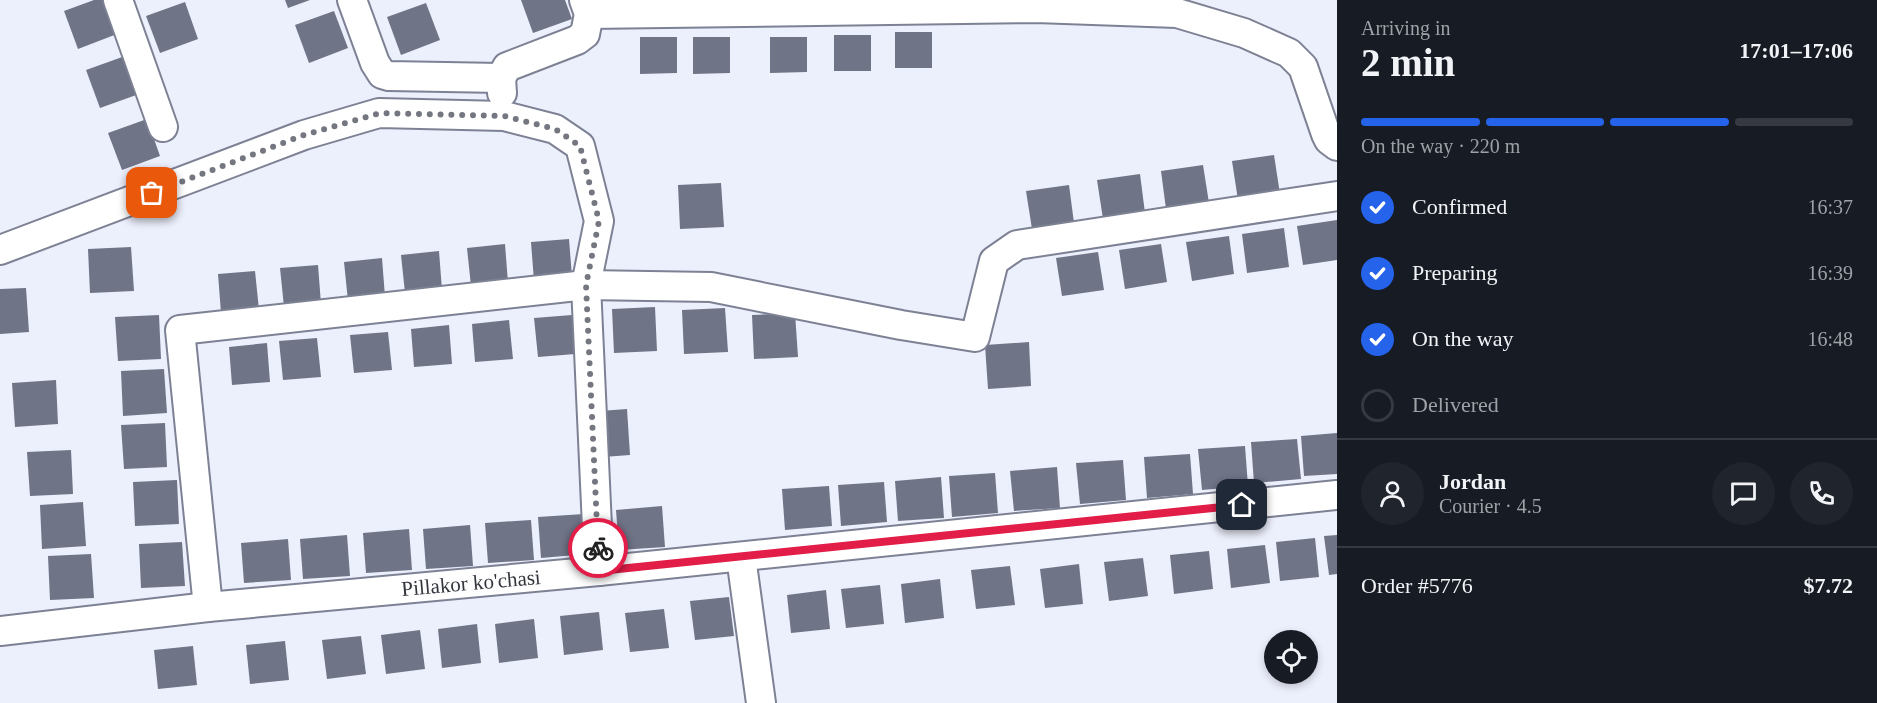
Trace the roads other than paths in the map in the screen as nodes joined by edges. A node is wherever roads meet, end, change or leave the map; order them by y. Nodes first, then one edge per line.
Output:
1 (118, 0) edge
2 (352, 0) edge
3 (1036, 4) edge
4 (1177, 6) edge
5 (586, 7) edge
6 (501, 78) junction
7 (504, 116) junction
8 (163, 127) dead end
9 (1337, 146) edge
10 (1337, 196) edge
11 (0, 250) edge
12 (586, 285) junction
13 (1337, 495) edge
14 (741, 557) junction
15 (599, 571) junction
16 (208, 607) junction
17 (0, 631) edge
18 (760, 703) edge

1 - 8 street
2 - 6 street
3 - 4 street
3 - 5 street
4 - 9 street
5 - 6 street
6 - 7 street
7 - 11 street
7 - 12 street
10 - 12 street
12 - 15 street
12 - 16 street
13 - 14 street, Pillakor ko'chasi
14 - 15 street, Pillakor ko'chasi
14 - 18 street
15 - 16 street, Pillakor ko'chasi
16 - 17 street, Pillakor ko'chasi

